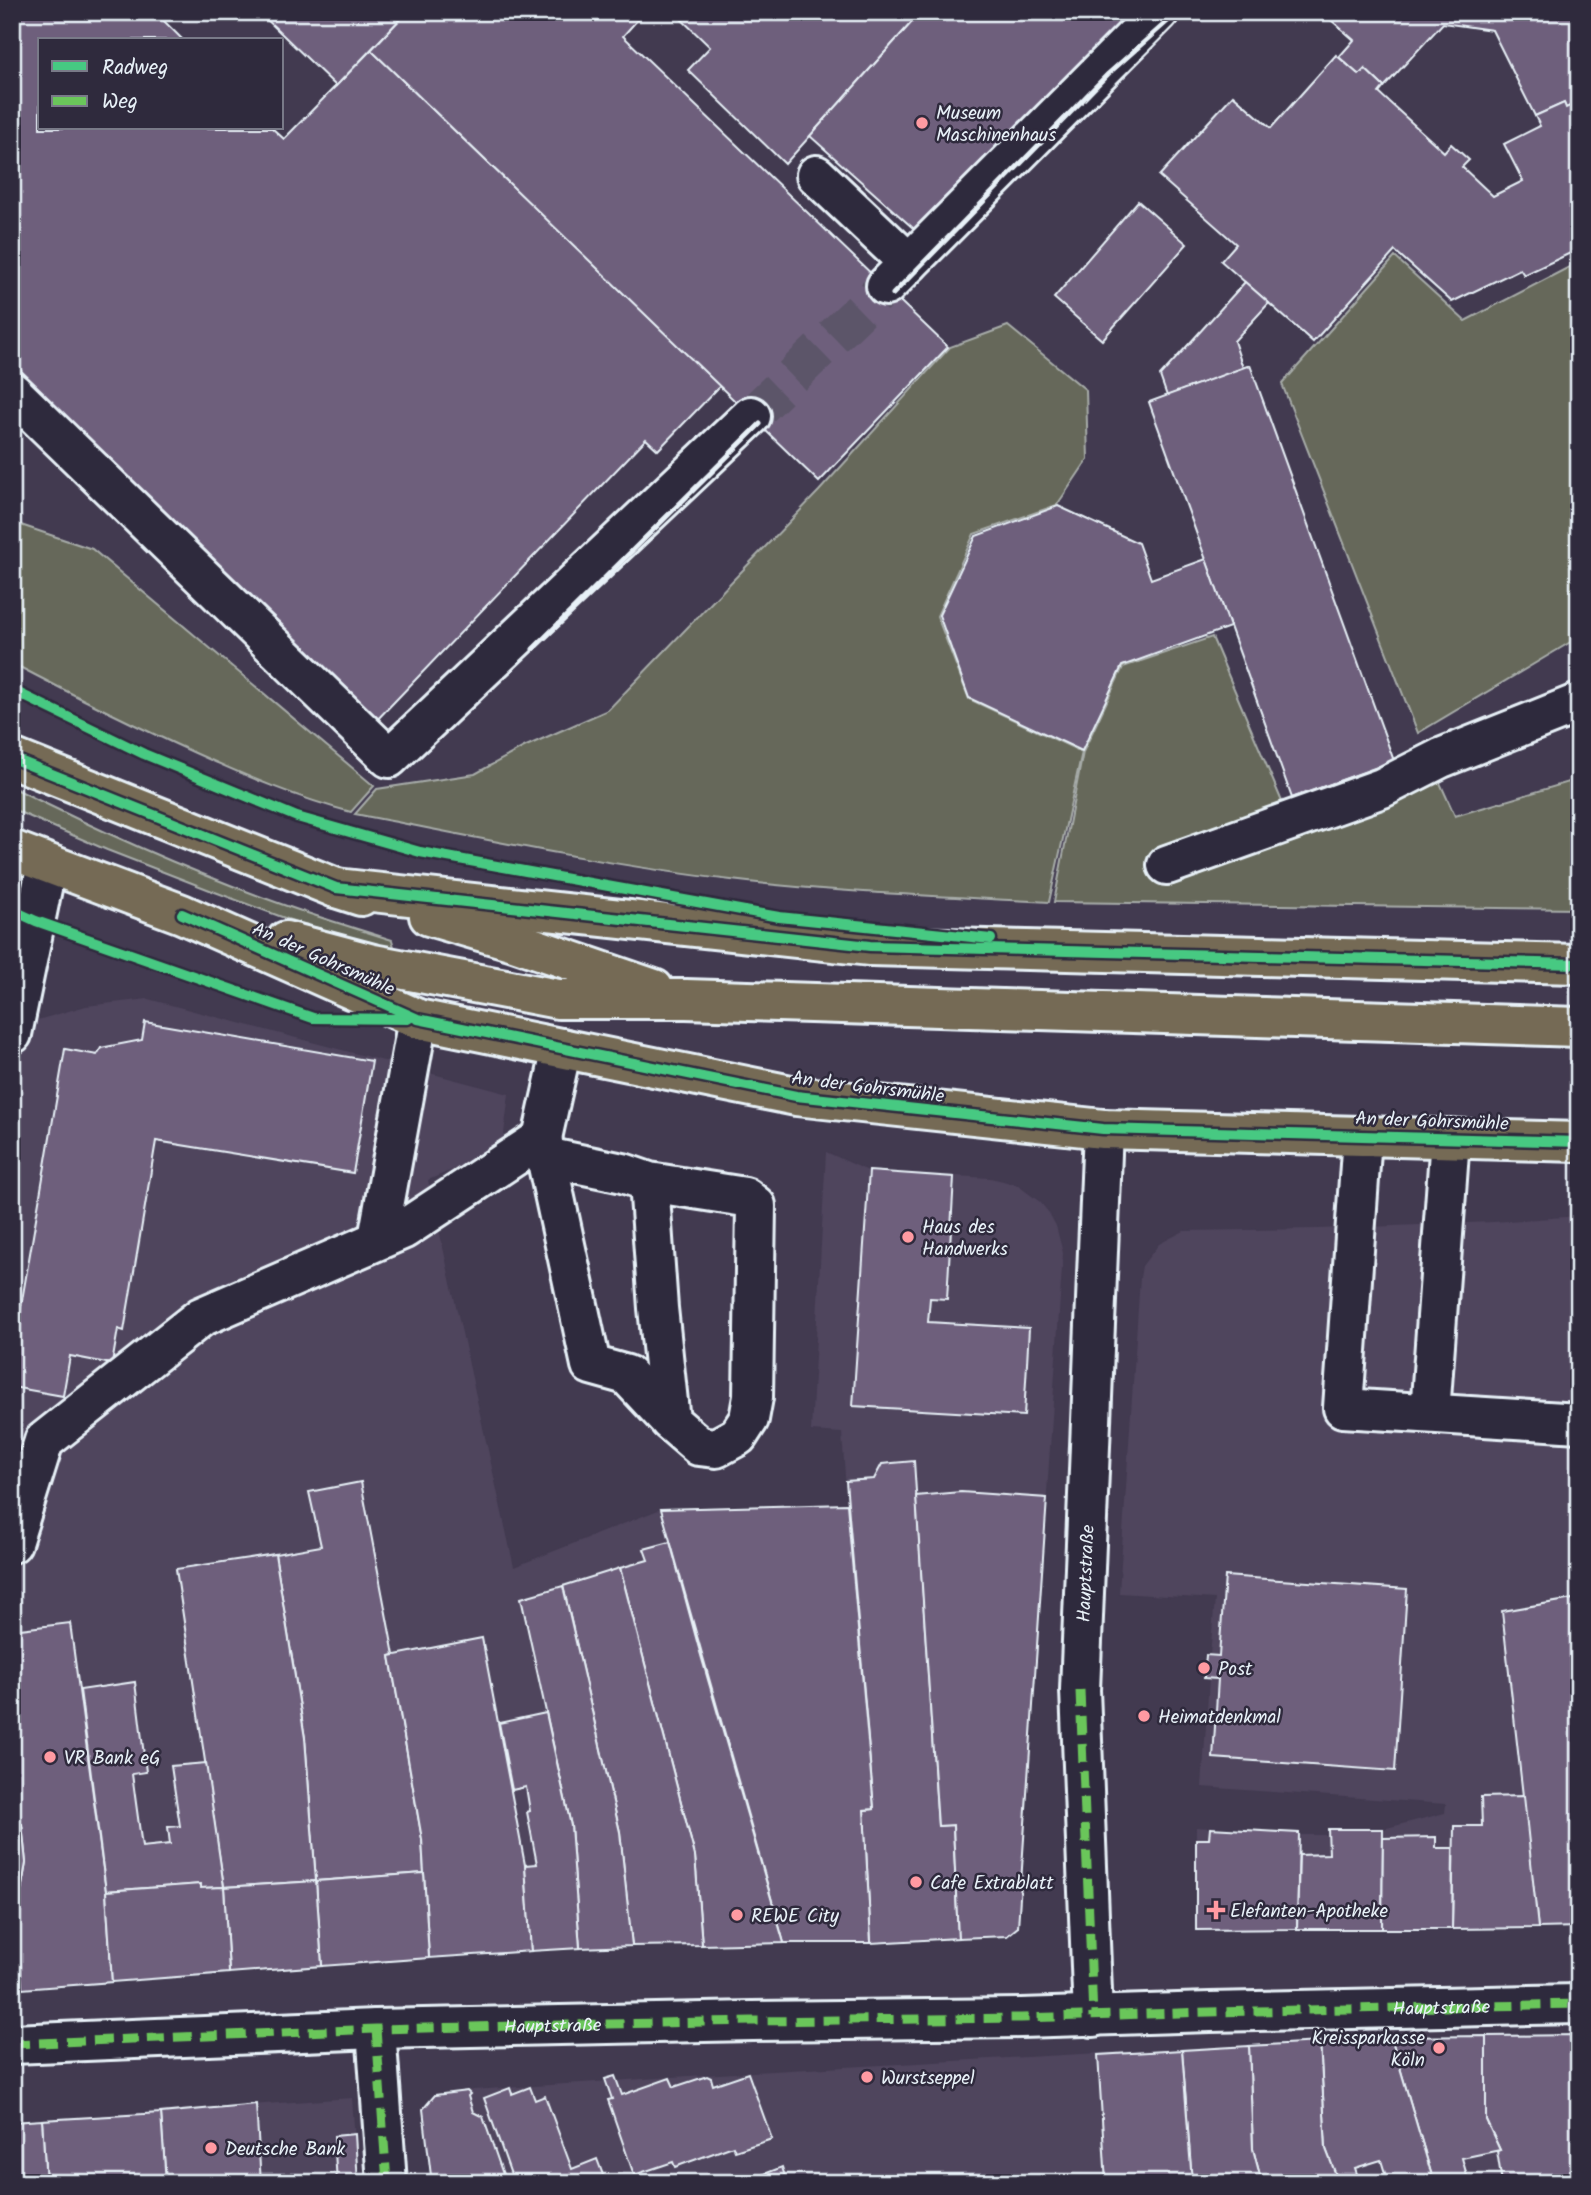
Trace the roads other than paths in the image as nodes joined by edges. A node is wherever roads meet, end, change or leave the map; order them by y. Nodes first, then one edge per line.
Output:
1 (1159, 12) edge
2 (816, 175) dead end
3 (12, 392) edge
4 (751, 416) tunnel mouth
5 (1579, 703) edge
6 (12, 758) edge
7 (23, 854) edge
8 (1167, 865) dead end
9 (336, 888) junction
10 (182, 914) junction
11 (1579, 964) edge
12 (686, 999) junction
13 (418, 1019) junction
14 (1579, 1027) edge
15 (12, 1034) edge
16 (562, 1048) junction
17 (1103, 1129) junction
18 (1362, 1136) junction
19 (1450, 1138) junction
20 (1579, 1142) edge
21 (544, 1148) junction
22 (649, 1182) junction
23 (378, 1239) junction
24 (1430, 1413) junction
25 (670, 1421) junction
26 (1579, 1423) edge
27 (12, 1544) edge
28 (1579, 2004) edge
29 (1093, 2017) junction
30 (376, 2029) junction
31 (12, 2044) edge
32 (387, 2183) edge

1 - 2 street
3 - 4 street
5 - 8 street
6 - 9 main road
7 - 10 main road, An der Gohrsmühle
7 - 15 street
9 - 11 main road
9 - 12 main road
10 - 12 main road
10 - 13 main road, An der Gohrsmühle
12 - 14 main road
13 - 16 main road, An der Gohrsmühle
13 - 23 street
16 - 17 main road, An der Gohrsmühle
16 - 21 street
17 - 18 main road, An der Gohrsmühle
17 - 29 street, Hauptstraße
18 - 19 main road, An der Gohrsmühle
18 - 24 street
19 - 20 main road, An der Gohrsmühle
19 - 24 street
21 - 22 street
21 - 23 street
21 - 25 street
22 - 25 street
22 - 25 street
23 - 27 street
24 - 26 street
28 - 29 street, Hauptstraße
29 - 30 street, Hauptstraße
30 - 31 street, Hauptstraße
30 - 32 street

